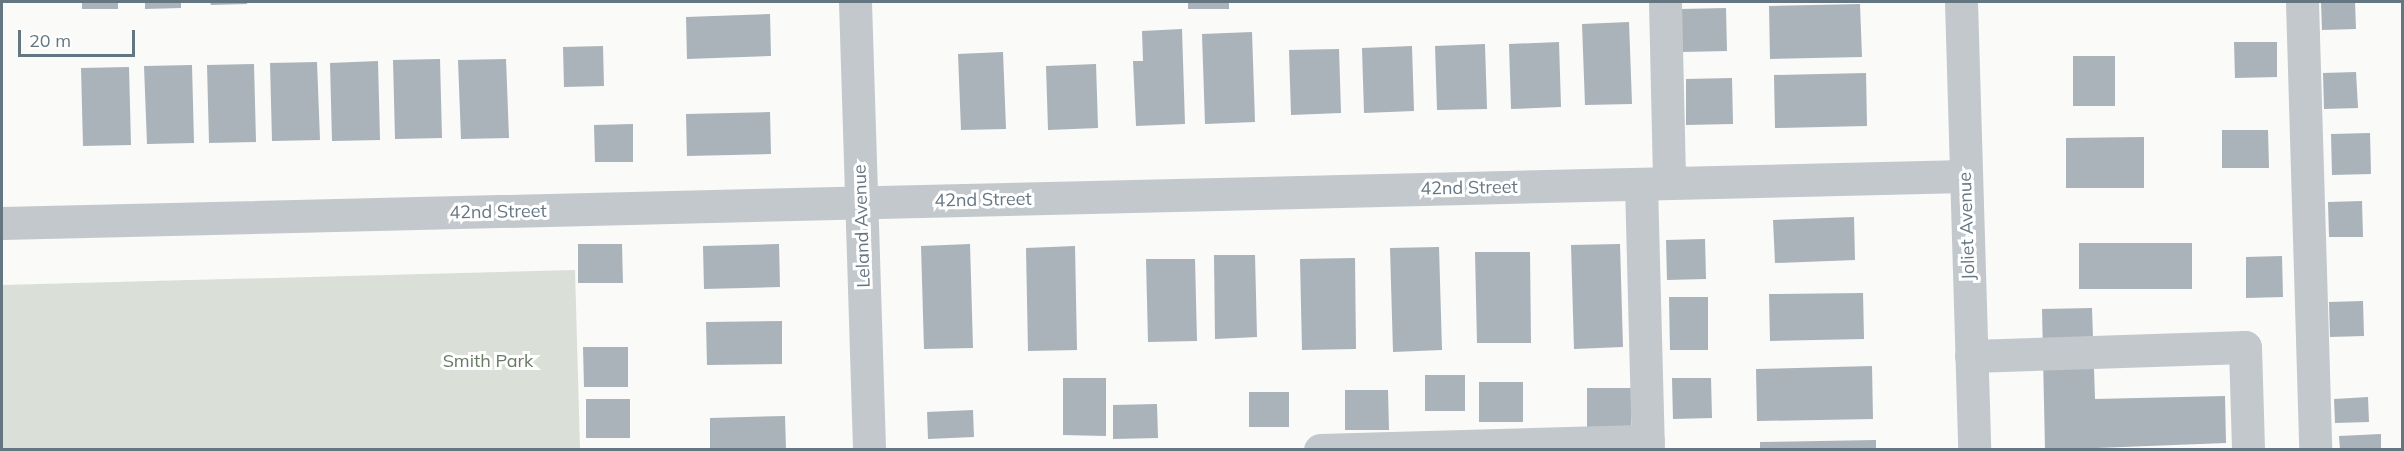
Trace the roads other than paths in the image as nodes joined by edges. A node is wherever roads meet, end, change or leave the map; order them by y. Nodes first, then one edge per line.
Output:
1 (855, 2) edge
2 (1665, 2) edge
3 (1961, 2) edge
4 (2302, 2) edge
5 (1965, 176) junction
6 (1655, 183) junction
7 (861, 203) junction
8 (2, 210) edge
9 (2, 223) edge
10 (1971, 356) junction
11 (1648, 445) edge
12 (869, 450) edge
13 (1320, 450) edge
14 (1974, 450) edge
15 (2248, 450) edge
16 (2315, 450) edge

1 - 7 street, Leland Avenue
2 - 6 street
3 - 5 street, Joliet Avenue
4 - 16 street
5 - 6 street, 42nd Street
5 - 10 street, Joliet Avenue
6 - 7 street, 42nd Street
6 - 11 street
7 - 9 street, 42nd Street
7 - 12 street, Leland Avenue
8 - 9 street
10 - 14 street, Joliet Avenue
10 - 15 street
11 - 13 street

